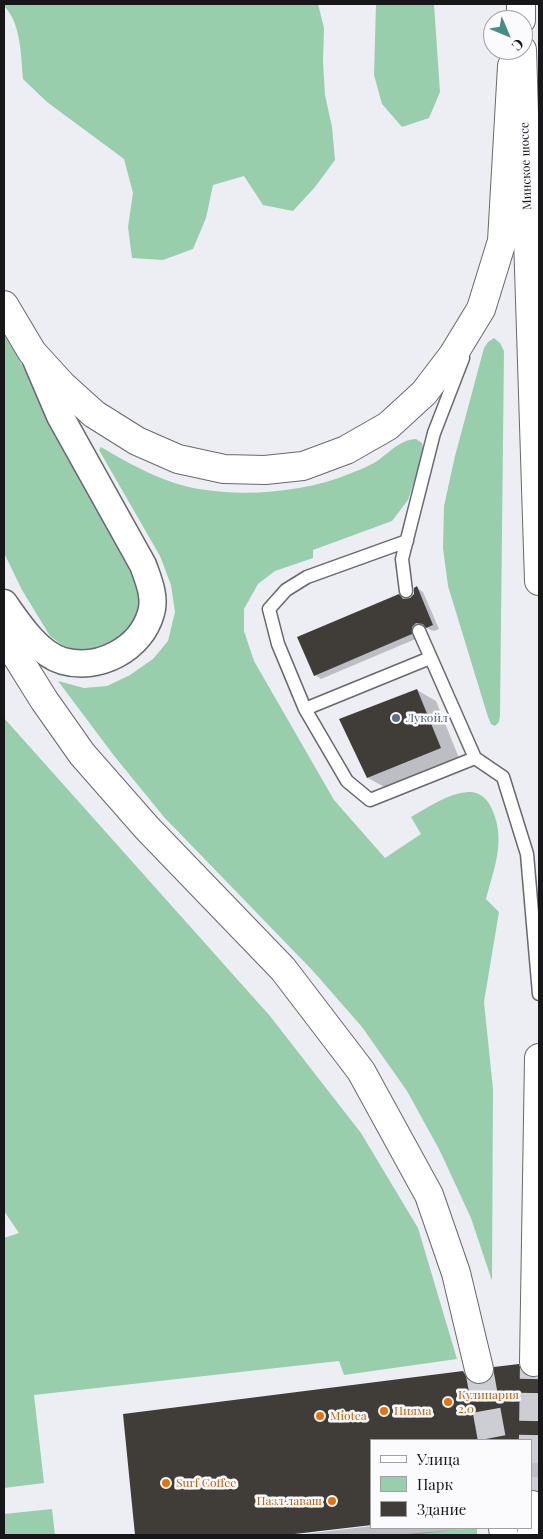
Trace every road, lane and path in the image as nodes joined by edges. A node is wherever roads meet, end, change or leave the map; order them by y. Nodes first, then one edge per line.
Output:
1 (512, 60) edge
2 (522, 60) edge
3 (4, 305) edge
4 (481, 309) junction
5 (32, 352) junction
6 (407, 541) junction
7 (539, 581) edge
8 (406, 591) dead end
9 (4, 603) edge
10 (419, 631) dead end
11 (4, 636) edge
12 (430, 658) junction
13 (305, 709) junction
14 (475, 758) junction
15 (539, 994) edge
16 (539, 1058) edge
17 (534, 1362) dead end
18 (479, 1369) tunnel mouth

1 - 4 main road
2 - 7 main road, Минское шоссе
3 - 5 main road
4 - 5 main road
4 - 6 lane
5 - 9 street
6 - 8 lane
6 - 13 lane
10 - 12 lane
11 - 18 main road
12 - 13 lane
12 - 14 lane
13 - 14 lane
14 - 15 lane
16 - 17 main road

